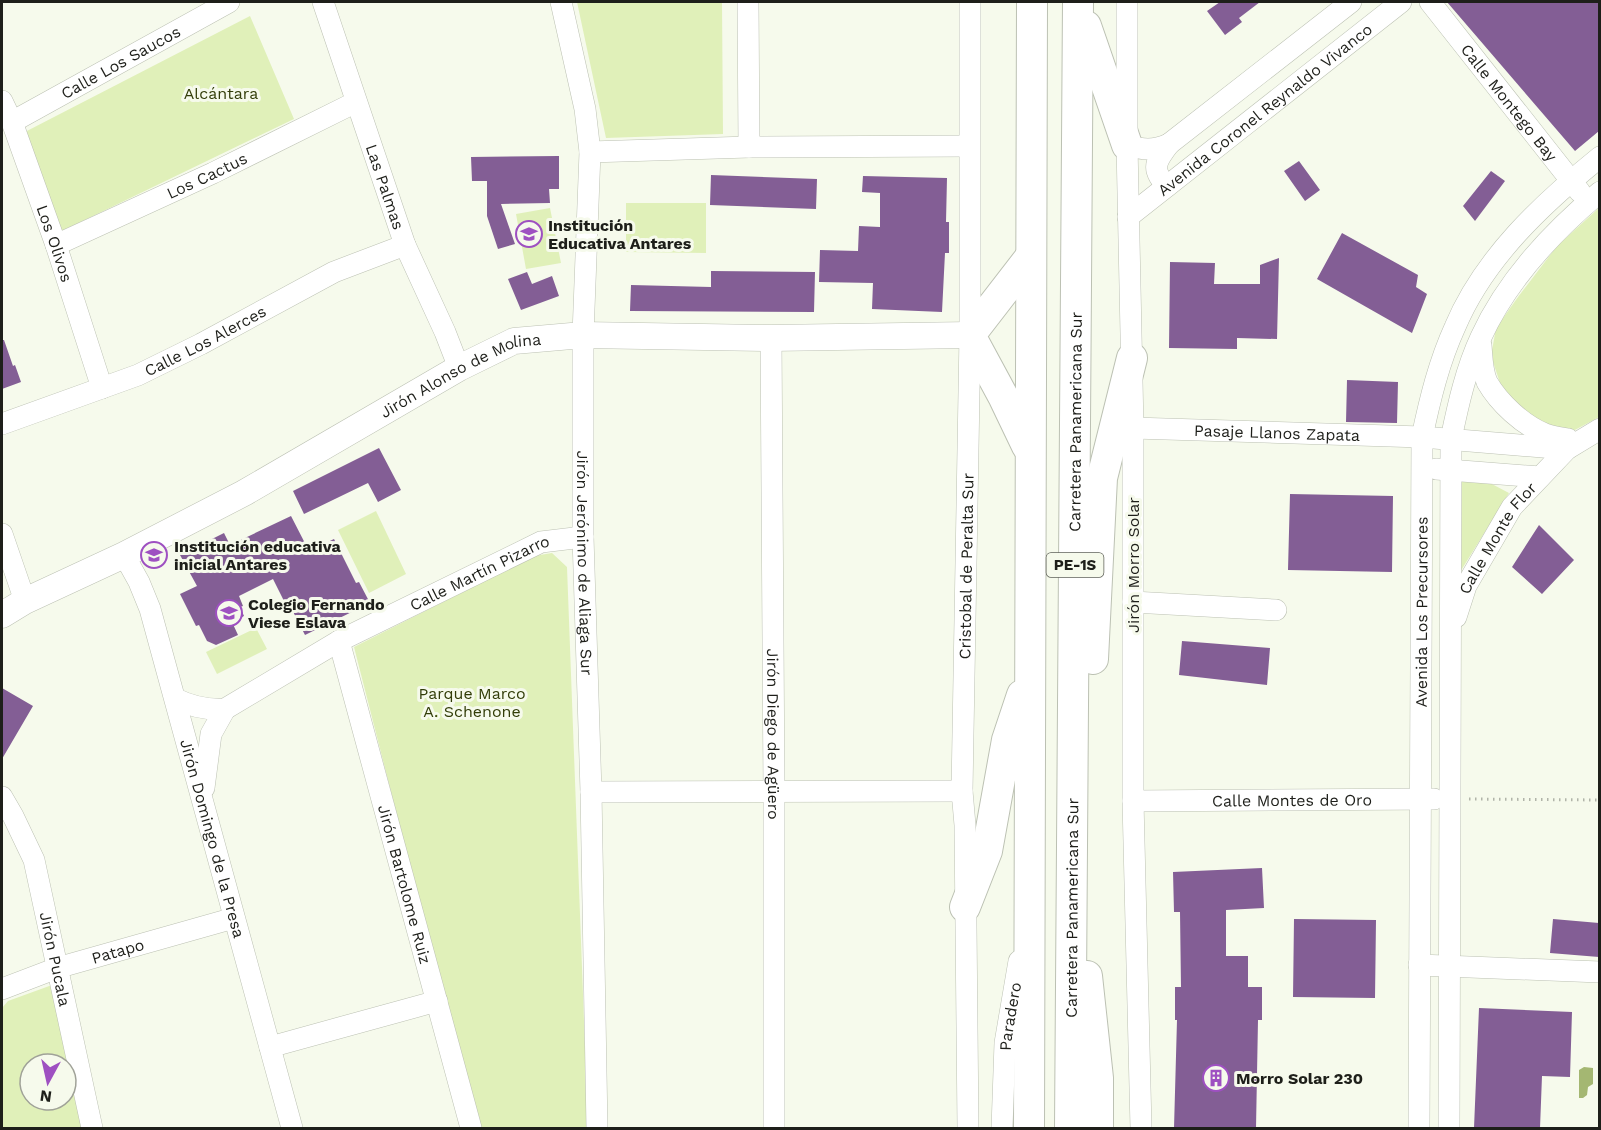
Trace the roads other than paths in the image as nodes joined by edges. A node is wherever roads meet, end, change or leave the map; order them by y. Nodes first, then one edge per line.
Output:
1 (229, 2) edge
2 (323, 2) edge
3 (561, 2) edge
4 (748, 2) edge
5 (970, 2) edge
6 (1032, 2) edge
7 (1078, 2) edge
8 (1126, 2) edge
9 (1351, 2) edge
10 (1401, 2) edge
11 (1430, 2) edge
12 (2, 101) edge
13 (356, 102) junction
14 (12, 122) junction
15 (1169, 144) junction
16 (1126, 145) junction
17 (969, 146) junction
18 (749, 147) junction
19 (590, 152) junction
20 (1599, 157) edge
21 (1572, 181) junction
22 (1167, 186) junction
23 (1594, 197) edge
24 (1128, 217) junction
25 (56, 245) junction
26 (405, 245) junction
27 (1031, 256) junction
28 (970, 335) junction
29 (583, 336) junction
30 (771, 338) junction
31 (1480, 338) junction
32 (1132, 358) junction
33 (459, 368) junction
34 (102, 388) junction
35 (2, 424) edge
36 (1133, 428) junction
37 (1599, 429) edge
38 (1422, 437) junction
39 (1451, 439) junction
40 (1572, 445) junction
41 (1031, 456) junction
42 (1421, 468) junction
43 (1449, 470) junction
44 (1540, 477) junction
45 (2, 534) edge
46 (583, 537) junction
47 (124, 555) junction
48 (1133, 602) junction
49 (1276, 610) dead end
50 (7, 611) edge
51 (1449, 640) junction
52 (339, 641) junction
53 (1031, 669) junction
54 (176, 699) junction
55 (225, 708) junction
56 (774, 791) junction
57 (962, 791) junction
58 (591, 792) junction
59 (1072, 795) junction
60 (2, 797) edge
61 (1449, 798) junction
62 (1420, 799) junction
63 (203, 800) junction
64 (1133, 801) junction
65 (1071, 830) junction
66 (1029, 905) junction
67 (965, 907) junction
68 (234, 918) junction
69 (1419, 965) junction
70 (1449, 966) junction
71 (57, 968) junction
72 (1599, 972) edge
73 (2, 989) edge
74 (437, 1001) junction
75 (270, 1047) junction
76 (92, 1128) edge
77 (292, 1128) edge
78 (471, 1128) edge
79 (597, 1128) edge
80 (774, 1128) edge
81 (968, 1128) edge
82 (1002, 1128) edge
83 (1029, 1128) edge
84 (1070, 1128) edge
85 (1098, 1128) edge
86 (1141, 1128) edge
87 (1419, 1128) edge
88 (1449, 1128) edge

1 - 14 street, Calle Los Saucos
2 - 13 street, Las Palmas
3 - 19 street, Jirón Jerónimo de Aliaga Sur
4 - 18 street
5 - 17 street, Cristobal de Peralta Sur
6 - 27 highway, PE-1S
7 - 16 highway
7 - 59 highway, Carretera Panamericana Sur / PE-1S
8 - 16 street, Jirón Morro Solar
9 - 15 street, Avenida Coronel Reynaldo Vivanco
10 - 22 street, Avenida Coronel Reynaldo Vivanco
11 - 21 street, Calle Montego Bay
12 - 14 street, Los Olivos
13 - 25 street, Los Cactus
13 - 26 street, Las Palmas
14 - 25 street, Los Olivos
15 - 16 street, Avenida Coronel Reynaldo Vivanco
15 - 22 street
16 - 24 street, Jirón Morro Solar
17 - 18 street
17 - 28 street, Cristobal de Peralta Sur
18 - 19 street
19 - 29 street, Jirón Jerónimo de Aliaga Sur
20 - 21 street, Avenida Los Precursores
21 - 23 street, Calle Montego Bay
21 - 38 street, Avenida Los Precursores
22 - 24 street, Avenida Coronel Reynaldo Vivanco
23 - 31 street, Avenida Los Precursores
24 - 32 street, Jirón Morro Solar
25 - 34 street, Los Olivos
26 - 33 street, Las Palmas
26 - 34 street, Calle Los Alerces
27 - 28 highway
27 - 41 highway, PE-1S
28 - 30 main road, Jirón Alonso de Molina
28 - 41 highway
28 - 57 street, Cristobal de Peralta Sur
29 - 30 main road, Jirón Alonso de Molina
29 - 33 main road, Jirón Alonso de Molina
29 - 46 street, Jirón Jerónimo de Aliaga Sur
30 - 56 street, Jirón Diego de Agüero
31 - 39 street, Avenida Los Precursores
31 - 40 street
32 - 36 street, Jirón Morro Solar
32 - 59 highway
33 - 47 main road, Jirón Alonso de Molina
34 - 35 street, Calle Los Alerces
36 - 38 street, Pasaje Llanos Zapata
36 - 48 street, Jirón Morro Solar
37 - 40 street, Calle Monte Flor
38 - 39 street, Pasaje Llanos Zapata
38 - 42 street, Avenida Los Precursores
39 - 40 street, Pasaje Llanos Zapata
39 - 43 street, Avenida Los Precursores
40 - 44 street, Calle Monte Flor
41 - 53 highway, PE-1S
42 - 43 street
42 - 62 street, Avenida Los Precursores
43 - 44 street
43 - 51 street, Avenida Los Precursores
44 - 51 street, Calle Monte Flor
45 - 50 street
46 - 52 street, Calle Martín Pizarro
46 - 58 street, Jirón Jerónimo de Aliaga Sur
47 - 50 main road, Jirón Alonso de Molina
47 - 54 street, Jirón Domingo de la Presa
48 - 49 street
48 - 64 street, Jirón Morro Solar
51 - 61 street, Avenida Los Precursores
52 - 55 street, Calle Martín Pizarro
52 - 74 street, Jirón Bartolome Ruiz
53 - 66 highway, PE-1S
53 - 67 highway
54 - 55 street
54 - 63 street, Jirón Domingo de la Presa
55 - 63 street
56 - 57 street
56 - 58 street
56 - 80 street, Jirón Diego de Agüero
57 - 67 street, Cristobal de Peralta Sur
58 - 79 street, Jirón Jerónimo de Aliaga Sur
59 - 65 highway, Carretera Panamericana Sur / PE-1S
60 - 71 street, Jirón Pucala
61 - 62 street, Calle Montes de Oro
61 - 70 street, Avenida Los Precursores
62 - 64 street, Calle Montes de Oro
62 - 69 street, Avenida Los Precursores
63 - 68 street, Jirón Domingo de la Presa
64 - 86 street, Jirón Morro Solar
65 - 84 highway, Carretera Panamericana Sur / PE-1S
65 - 85 highway
66 - 82 street, Paradero
66 - 83 highway, PE-1S
67 - 81 street, Cristobal de Peralta Sur
68 - 71 street, Patapo
68 - 75 street, Jirón Domingo de la Presa
69 - 70 street
69 - 87 street, Avenida Los Precursores
70 - 72 street
70 - 88 street, Avenida Los Precursores
71 - 73 street, Patapo
71 - 76 street, Jirón Pucala
74 - 75 street
74 - 78 street, Jirón Bartolome Ruiz
75 - 77 street, Jirón Domingo de la Presa

